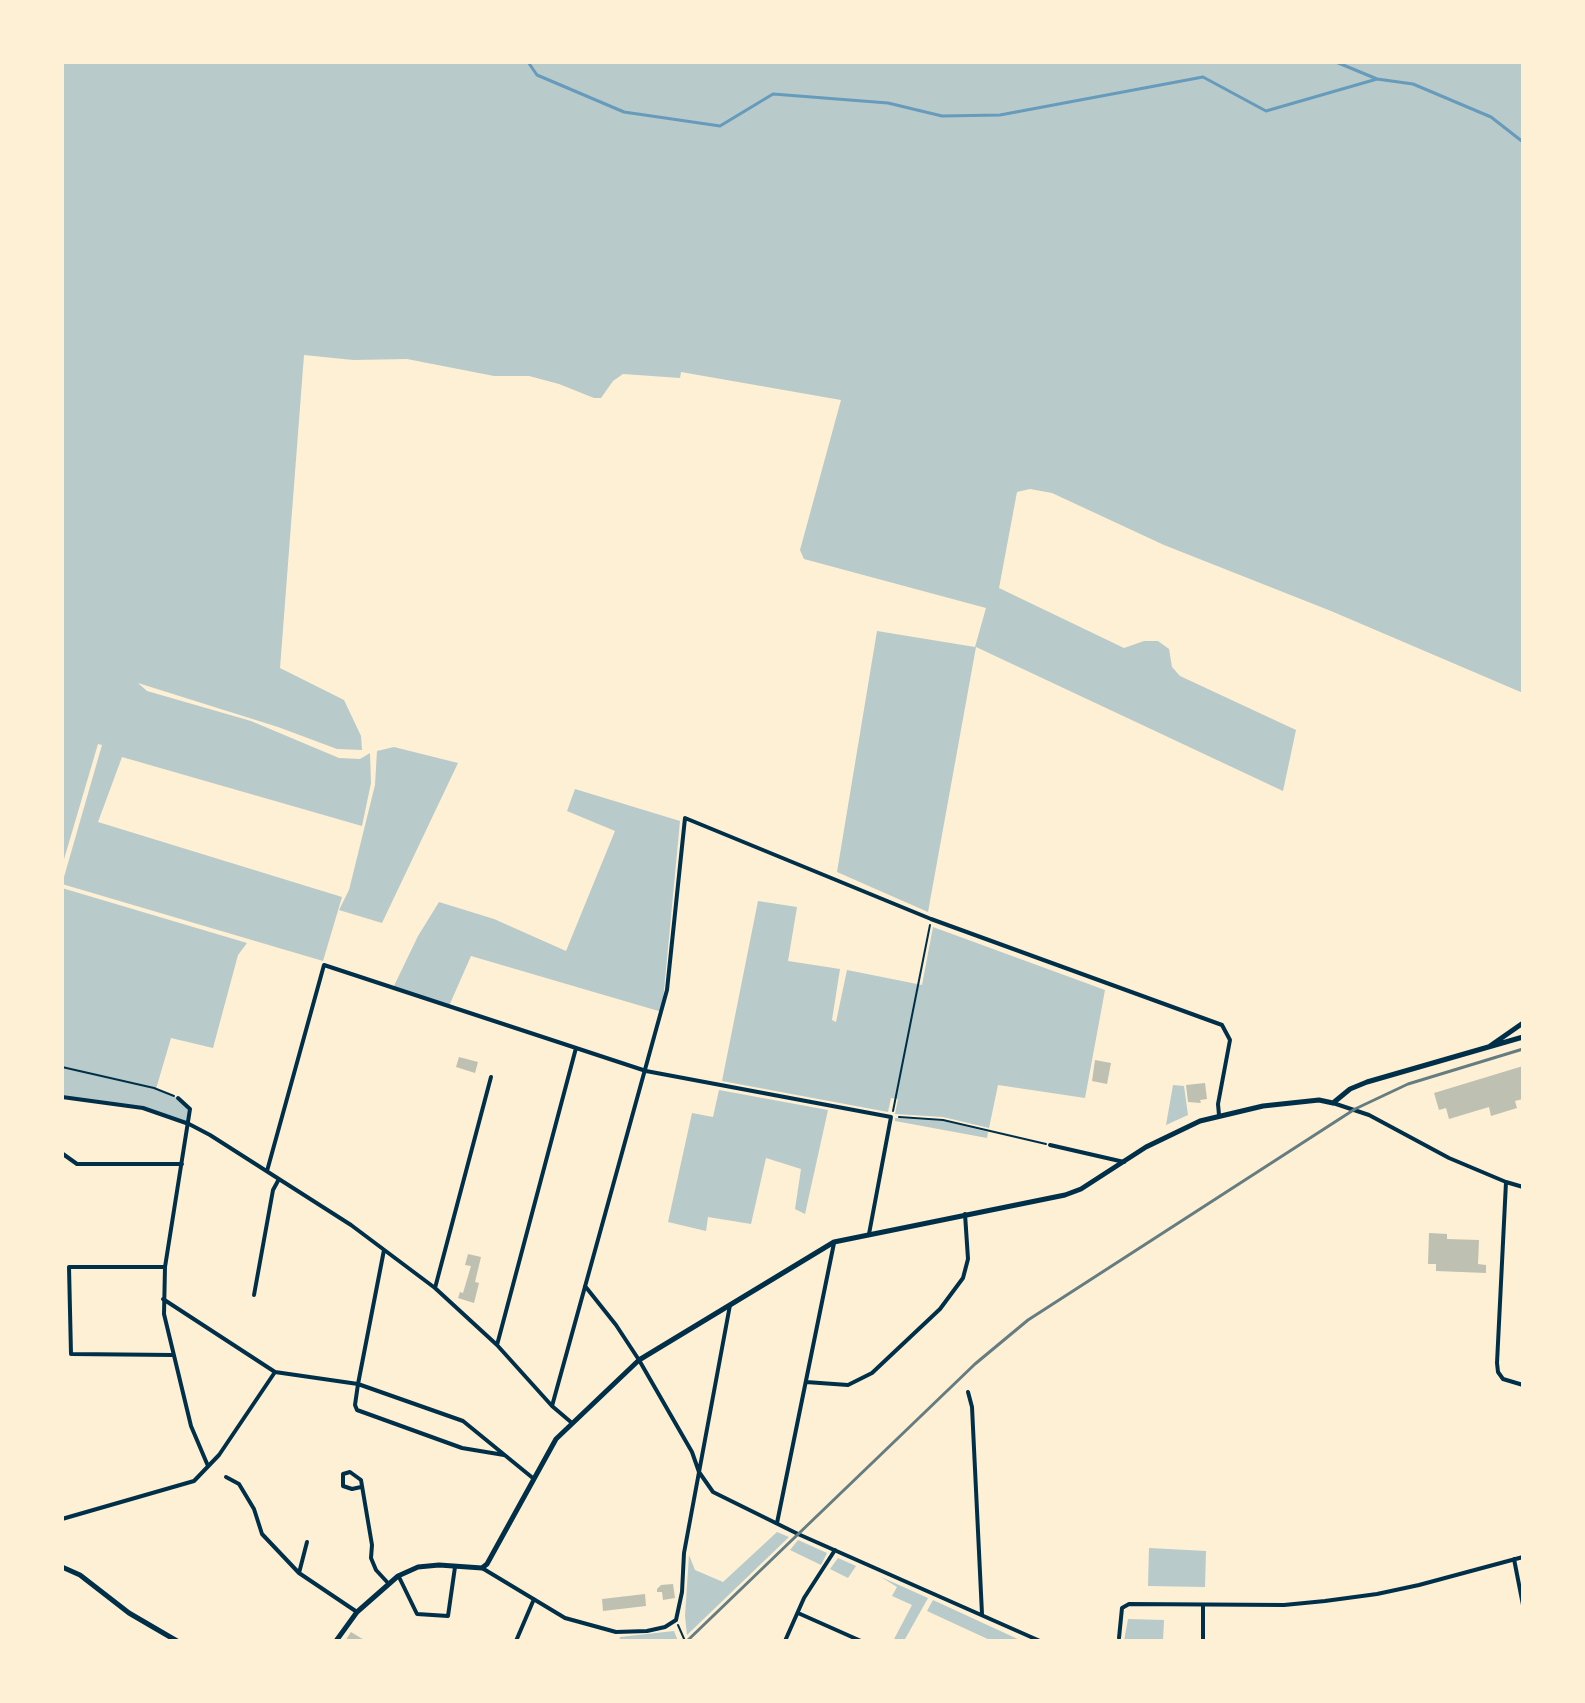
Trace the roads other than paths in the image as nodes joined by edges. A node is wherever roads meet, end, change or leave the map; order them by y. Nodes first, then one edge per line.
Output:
1 (1523, 1023) edge
2 (1523, 1037) edge
3 (576, 1048) junction
4 (1486, 1049) junction
5 (646, 1071) junction
6 (491, 1077) dead end
7 (62, 1097) edge
8 (178, 1098) road end
9 (1333, 1103) junction
10 (1219, 1115) junction
11 (189, 1124) junction
12 (1050, 1145) road end
13 (63, 1154) edge
14 (1124, 1162) junction
15 (182, 1164) junction
16 (267, 1171) junction
17 (279, 1179) junction
18 (1506, 1182) junction
19 (1523, 1187) edge
20 (965, 1214) junction
21 (869, 1234) junction
22 (834, 1242) junction
23 (384, 1250) junction
24 (165, 1267) junction
25 (585, 1286) junction
26 (435, 1288) junction
27 (254, 1295) dead end
28 (163, 1299) junction
29 (730, 1305) junction
30 (497, 1345) junction
31 (173, 1355) junction
32 (639, 1360) junction
33 (275, 1372) junction
34 (806, 1382) junction
35 (358, 1384) junction
36 (1523, 1385) edge
37 (968, 1392) dead end
38 (552, 1406) junction
39 (572, 1423) junction
40 (507, 1455) junction
41 (208, 1466) junction
42 (699, 1472) junction
43 (226, 1477) dead end
44 (534, 1479) junction
45 (361, 1487) junction
46 (62, 1519) edge
47 (777, 1523) junction
48 (307, 1542) dead end
49 (835, 1550) junction
50 (1523, 1557) edge
51 (1514, 1559) junction
52 (62, 1567) edge
53 (455, 1567) junction
54 (482, 1568) junction
55 (299, 1573) junction
56 (398, 1576) junction
57 (388, 1583) junction
58 (534, 1599) junction
59 (1203, 1605) junction
60 (1523, 1605) edge
61 (357, 1612) junction
62 (798, 1613) junction
63 (982, 1614) junction
64 (1119, 1638) dead end
65 (177, 1641) edge
66 (336, 1641) edge
67 (516, 1641) edge
68 (785, 1641) edge
69 (861, 1641) edge
70 (1040, 1641) edge
71 (1203, 1641) edge

1 - 4 street
2 - 4 street
3 - 5 street
3 - 16 street
3 - 30 street
4 - 9 street
5 - 10 street
5 - 21 street
5 - 25 street
6 - 26 street
7 - 11 street
8 - 11 street
9 - 10 street
9 - 18 street
10 - 14 street
11 - 15 street
11 - 16 street
12 - 14 street
13 - 15 street
14 - 20 street
15 - 24 street
16 - 17 street
17 - 23 street
17 - 27 street
18 - 19 street
18 - 36 street
20 - 21 street
20 - 34 street
21 - 22 street
22 - 29 street
22 - 34 street
23 - 26 street
23 - 35 street
24 - 28 street
24 - 31 street
25 - 32 street
25 - 38 street
26 - 30 street
28 - 31 street
28 - 33 street
29 - 32 street
29 - 42 street
30 - 38 street
31 - 41 street
32 - 39 street
32 - 42 street
33 - 35 street
33 - 41 street
34 - 47 street
35 - 40 street
35 - 40 street
37 - 63 street
38 - 39 street
39 - 44 street
40 - 44 street
41 - 46 street
42 - 47 street
42 - 58 street
43 - 55 street
44 - 54 street
45 - 45 street
45 - 57 street
47 - 49 street
48 - 55 street
49 - 62 street
49 - 63 street
50 - 51 street
51 - 59 street
51 - 60 street
52 - 65 street
53 - 54 street
53 - 56 street
53 - 56 street
54 - 58 street
55 - 61 street
56 - 57 street
57 - 61 street
58 - 67 street
59 - 64 street
59 - 71 street
61 - 66 street
62 - 68 street
62 - 69 street
63 - 70 street

